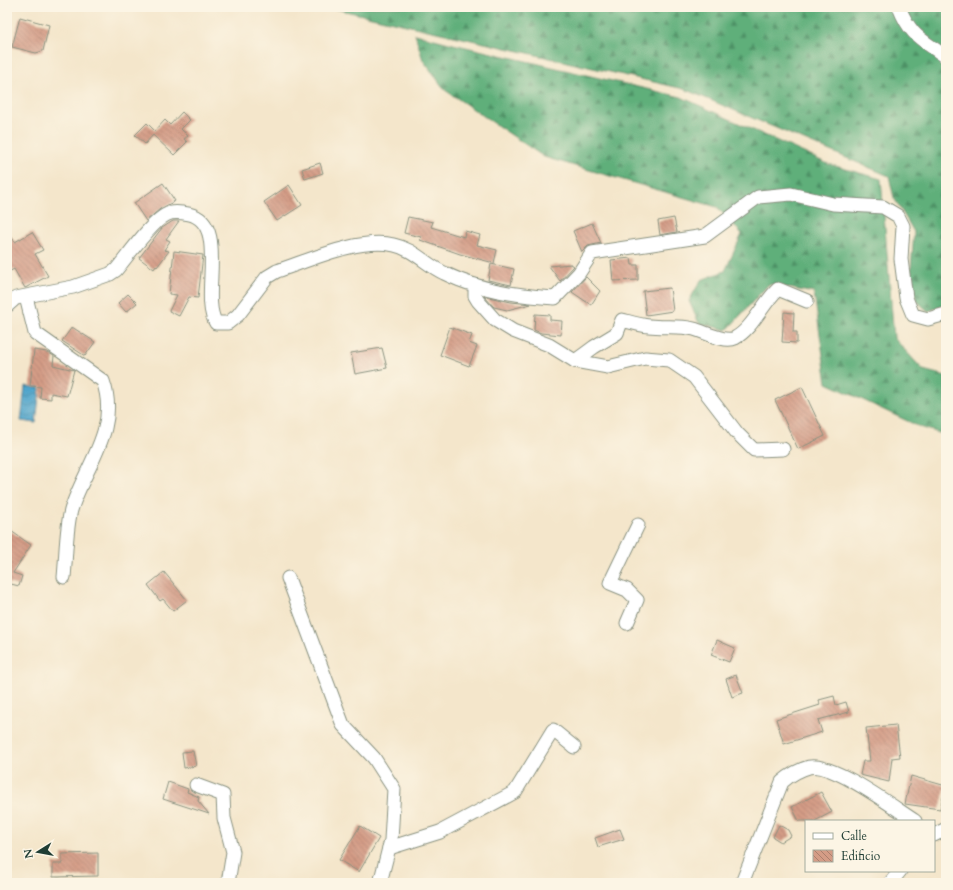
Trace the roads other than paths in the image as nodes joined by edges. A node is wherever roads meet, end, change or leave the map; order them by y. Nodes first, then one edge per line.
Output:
1 (899, 7) edge
2 (946, 57) edge
3 (475, 285) junction
4 (26, 297) junction
5 (807, 301) dead end
6 (7, 306) edge
7 (946, 314) edge
8 (575, 361) junction
9 (783, 449) dead end
10 (638, 525) dead end
11 (64, 577) dead end
12 (288, 578) dead end
13 (628, 623) dead end
14 (574, 746) dead end
15 (196, 785) dead end
16 (913, 820) edge
17 (946, 829) edge
18 (935, 834) edge
19 (389, 848) junction
20 (899, 872) edge
21 (228, 883) edge
22 (380, 883) edge
23 (742, 883) edge
24 (890, 883) edge

1 - 2 street
3 - 4 street
3 - 7 street
3 - 8 street
4 - 6 street
4 - 11 street
5 - 8 street
8 - 9 street
10 - 13 street
12 - 19 street
14 - 19 street
15 - 21 street
16 - 23 street
17 - 18 street
19 - 22 street
20 - 24 street

